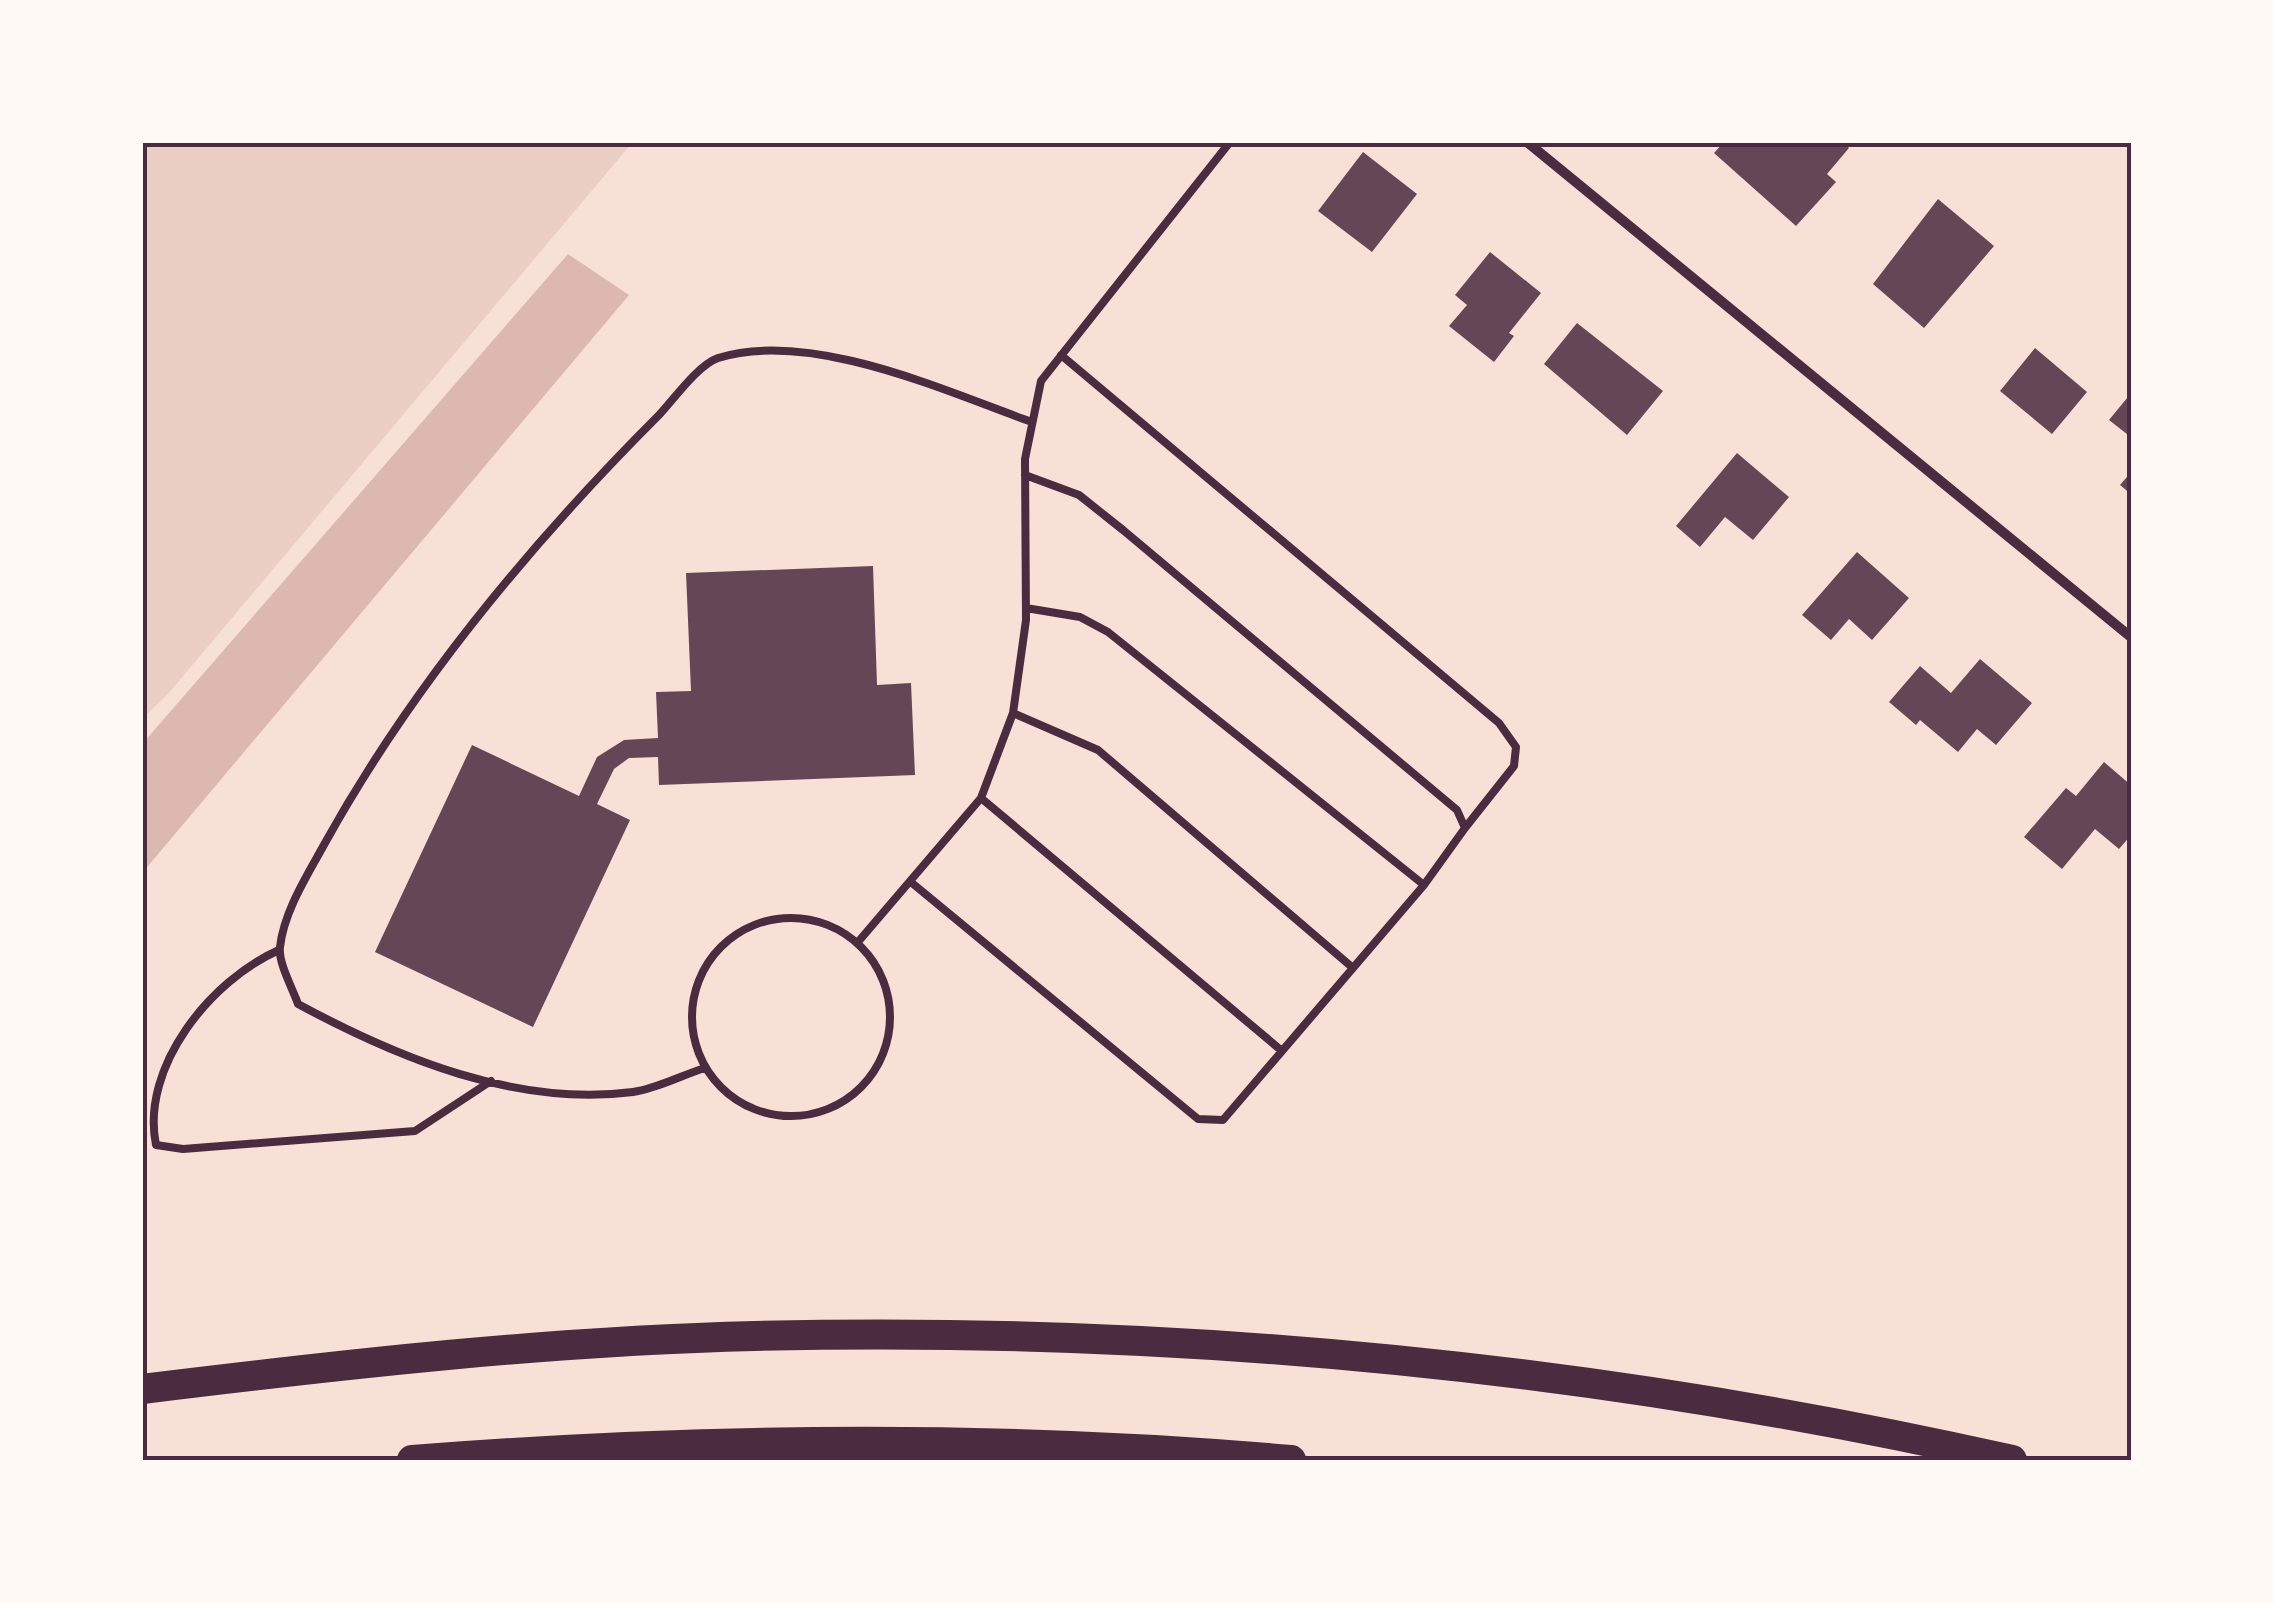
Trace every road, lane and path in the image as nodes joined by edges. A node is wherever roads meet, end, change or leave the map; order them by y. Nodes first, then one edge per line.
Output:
1 (1230, 142) edge
2 (1527, 142) edge
3 (1062, 356) junction
4 (1032, 422) junction
5 (1025, 476) junction
6 (1026, 608) junction
7 (2132, 638) edge
8 (1013, 713) junction
9 (980, 798) junction
10 (1465, 828) junction
11 (912, 883) junction
12 (1424, 885) junction
13 (858, 942) junction
14 (279, 950) junction
15 (1353, 968) junction
16 (1282, 1051) junction
17 (705, 1068) junction
18 (491, 1081) junction
19 (142, 1389) edge
20 (412, 1460) edge
21 (1291, 1460) edge
22 (2012, 1460) edge

1 - 3 lane
2 - 7 street
3 - 4 lane
3 - 10 lane
4 - 5 lane
4 - 14 lane
5 - 6 lane
5 - 10 lane
6 - 8 lane
6 - 12 lane
8 - 9 lane
8 - 15 lane
9 - 11 lane
9 - 16 lane
10 - 12 lane
11 - 13 lane
11 - 16 lane
12 - 15 lane
13 - 17 lane
13 - 17 lane
14 - 18 lane
14 - 18 lane
15 - 16 lane
17 - 18 lane
19 - 22 highway
20 - 21 highway

